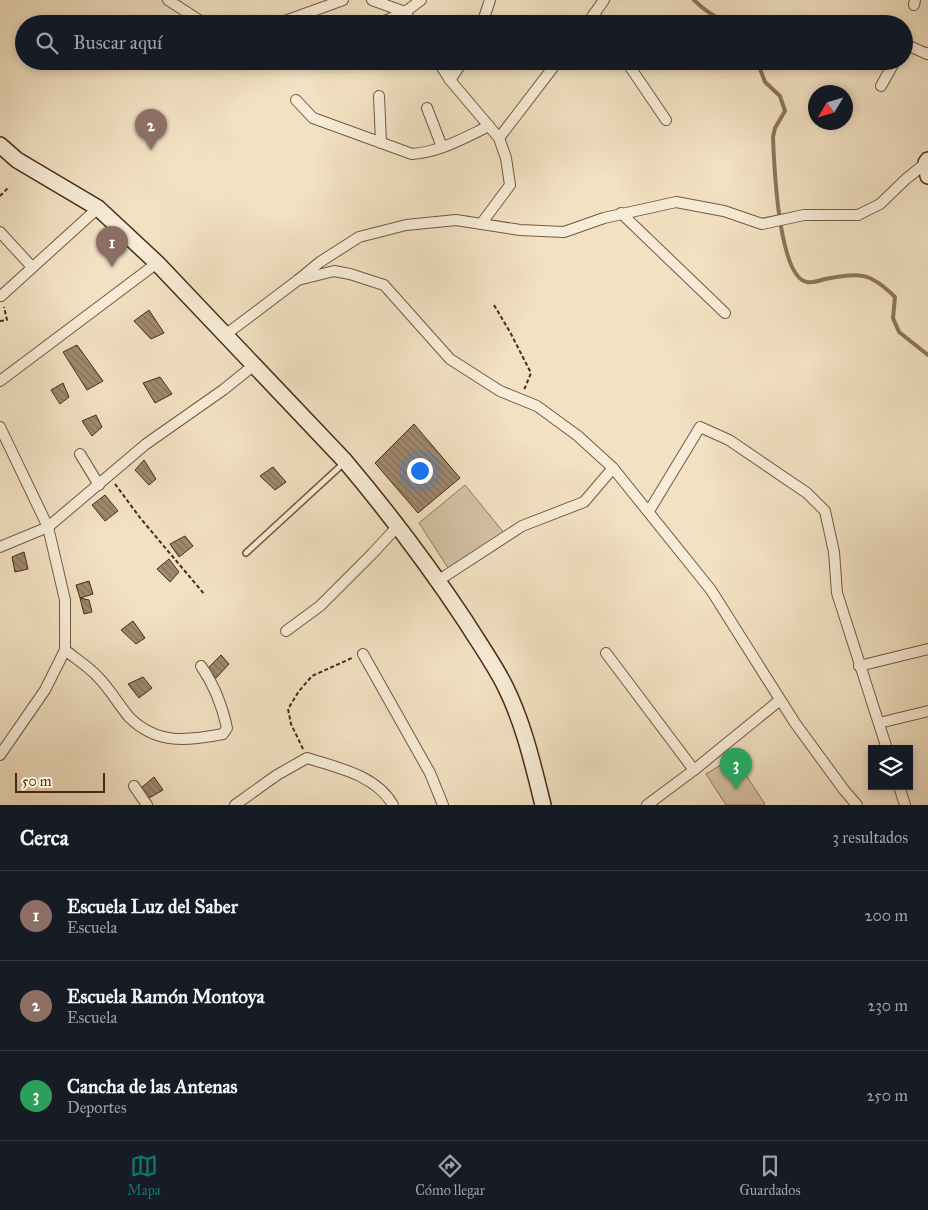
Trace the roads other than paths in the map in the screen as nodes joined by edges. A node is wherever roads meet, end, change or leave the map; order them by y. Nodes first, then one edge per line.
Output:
1 (168, 0) edge
2 (343, 0) edge
3 (372, 0) edge
4 (421, 0) edge
5 (490, 0) edge
6 (604, 0) edge
7 (405, 12) junction
8 (594, 14) edge
9 (191, 15) edge
10 (302, 15) edge
11 (398, 15) edge
12 (407, 15) edge
13 (485, 15) edge
14 (913, 47) edge
15 (928, 54) edge
16 (444, 70) edge
17 (457, 70) edge
18 (551, 70) edge
19 (632, 70) edge
20 (890, 70) edge
21 (450, 80) junction
22 (881, 86) dead end
23 (379, 96) dead end
24 (296, 100) dead end
25 (427, 108) dead end
26 (666, 120) dead end
27 (488, 126) junction
28 (499, 138) junction
29 (381, 144) junction
30 (0, 145) edge
31 (442, 147) junction
32 (927, 166) edge
33 (98, 208) junction
34 (621, 213) junction
35 (481, 224) junction
36 (0, 232) edge
37 (156, 263) junction
38 (32, 268) junction
39 (298, 280) junction
40 (1, 296) edge
41 (725, 312) dead end
42 (225, 335) junction
43 (253, 366) junction
44 (0, 381) edge
45 (0, 427) edge
46 (80, 454) dead end
47 (345, 462) junction
48 (614, 468) junction
49 (99, 485) junction
50 (649, 511) junction
51 (48, 527) junction
52 (397, 527) junction
53 (0, 547) edge
54 (246, 553) dead end
55 (439, 580) junction
56 (286, 631) dead end
57 (928, 649) edge
58 (65, 650) junction
59 (606, 653) dead end
60 (363, 654) road end
61 (201, 666) dead end
62 (859, 666) junction
63 (780, 700) junction
64 (928, 711) edge
65 (879, 722) junction
66 (887, 745) edge
67 (0, 755) edge
68 (694, 770) junction
69 (134, 786) dead end
70 (901, 790) edge
71 (147, 805) edge
72 (235, 805) edge
73 (393, 805) edge
74 (443, 805) edge
75 (543, 805) edge
76 (647, 805) edge
77 (857, 805) edge
78 (905, 805) edge

1 - 9 street
2 - 10 street
3 - 7 street
4 - 7 street
5 - 13 street
6 - 8 street
7 - 11 street
7 - 12 street
14 - 15 street
16 - 21 street
17 - 21 street
18 - 28 street
19 - 26 street
20 - 22 street
21 - 27 street
23 - 29 street
24 - 29 street
25 - 31 street
27 - 28 street
27 - 31 street
28 - 35 street
29 - 31 street
30 - 33 street
32 - 34 street
33 - 37 street
33 - 38 street
34 - 35 street
34 - 41 street
35 - 39 street
36 - 38 street
37 - 42 street
37 - 44 street
38 - 40 street
39 - 42 street
39 - 48 street
42 - 43 street
43 - 47 street
43 - 49 street
45 - 51 street
46 - 49 street
47 - 52 street
47 - 54 lane
48 - 50 street
48 - 55 street
49 - 51 street
50 - 62 street
50 - 63 street
51 - 53 street
51 - 58 street
52 - 55 street
52 - 56 street
55 - 75 street
57 - 62 street
58 - 61 street
58 - 67 street
59 - 68 street
60 - 74 street
62 - 65 street
63 - 68 street
63 - 77 street
64 - 65 street
65 - 66 street
68 - 76 street
69 - 71 street
70 - 78 street
72 - 73 street

